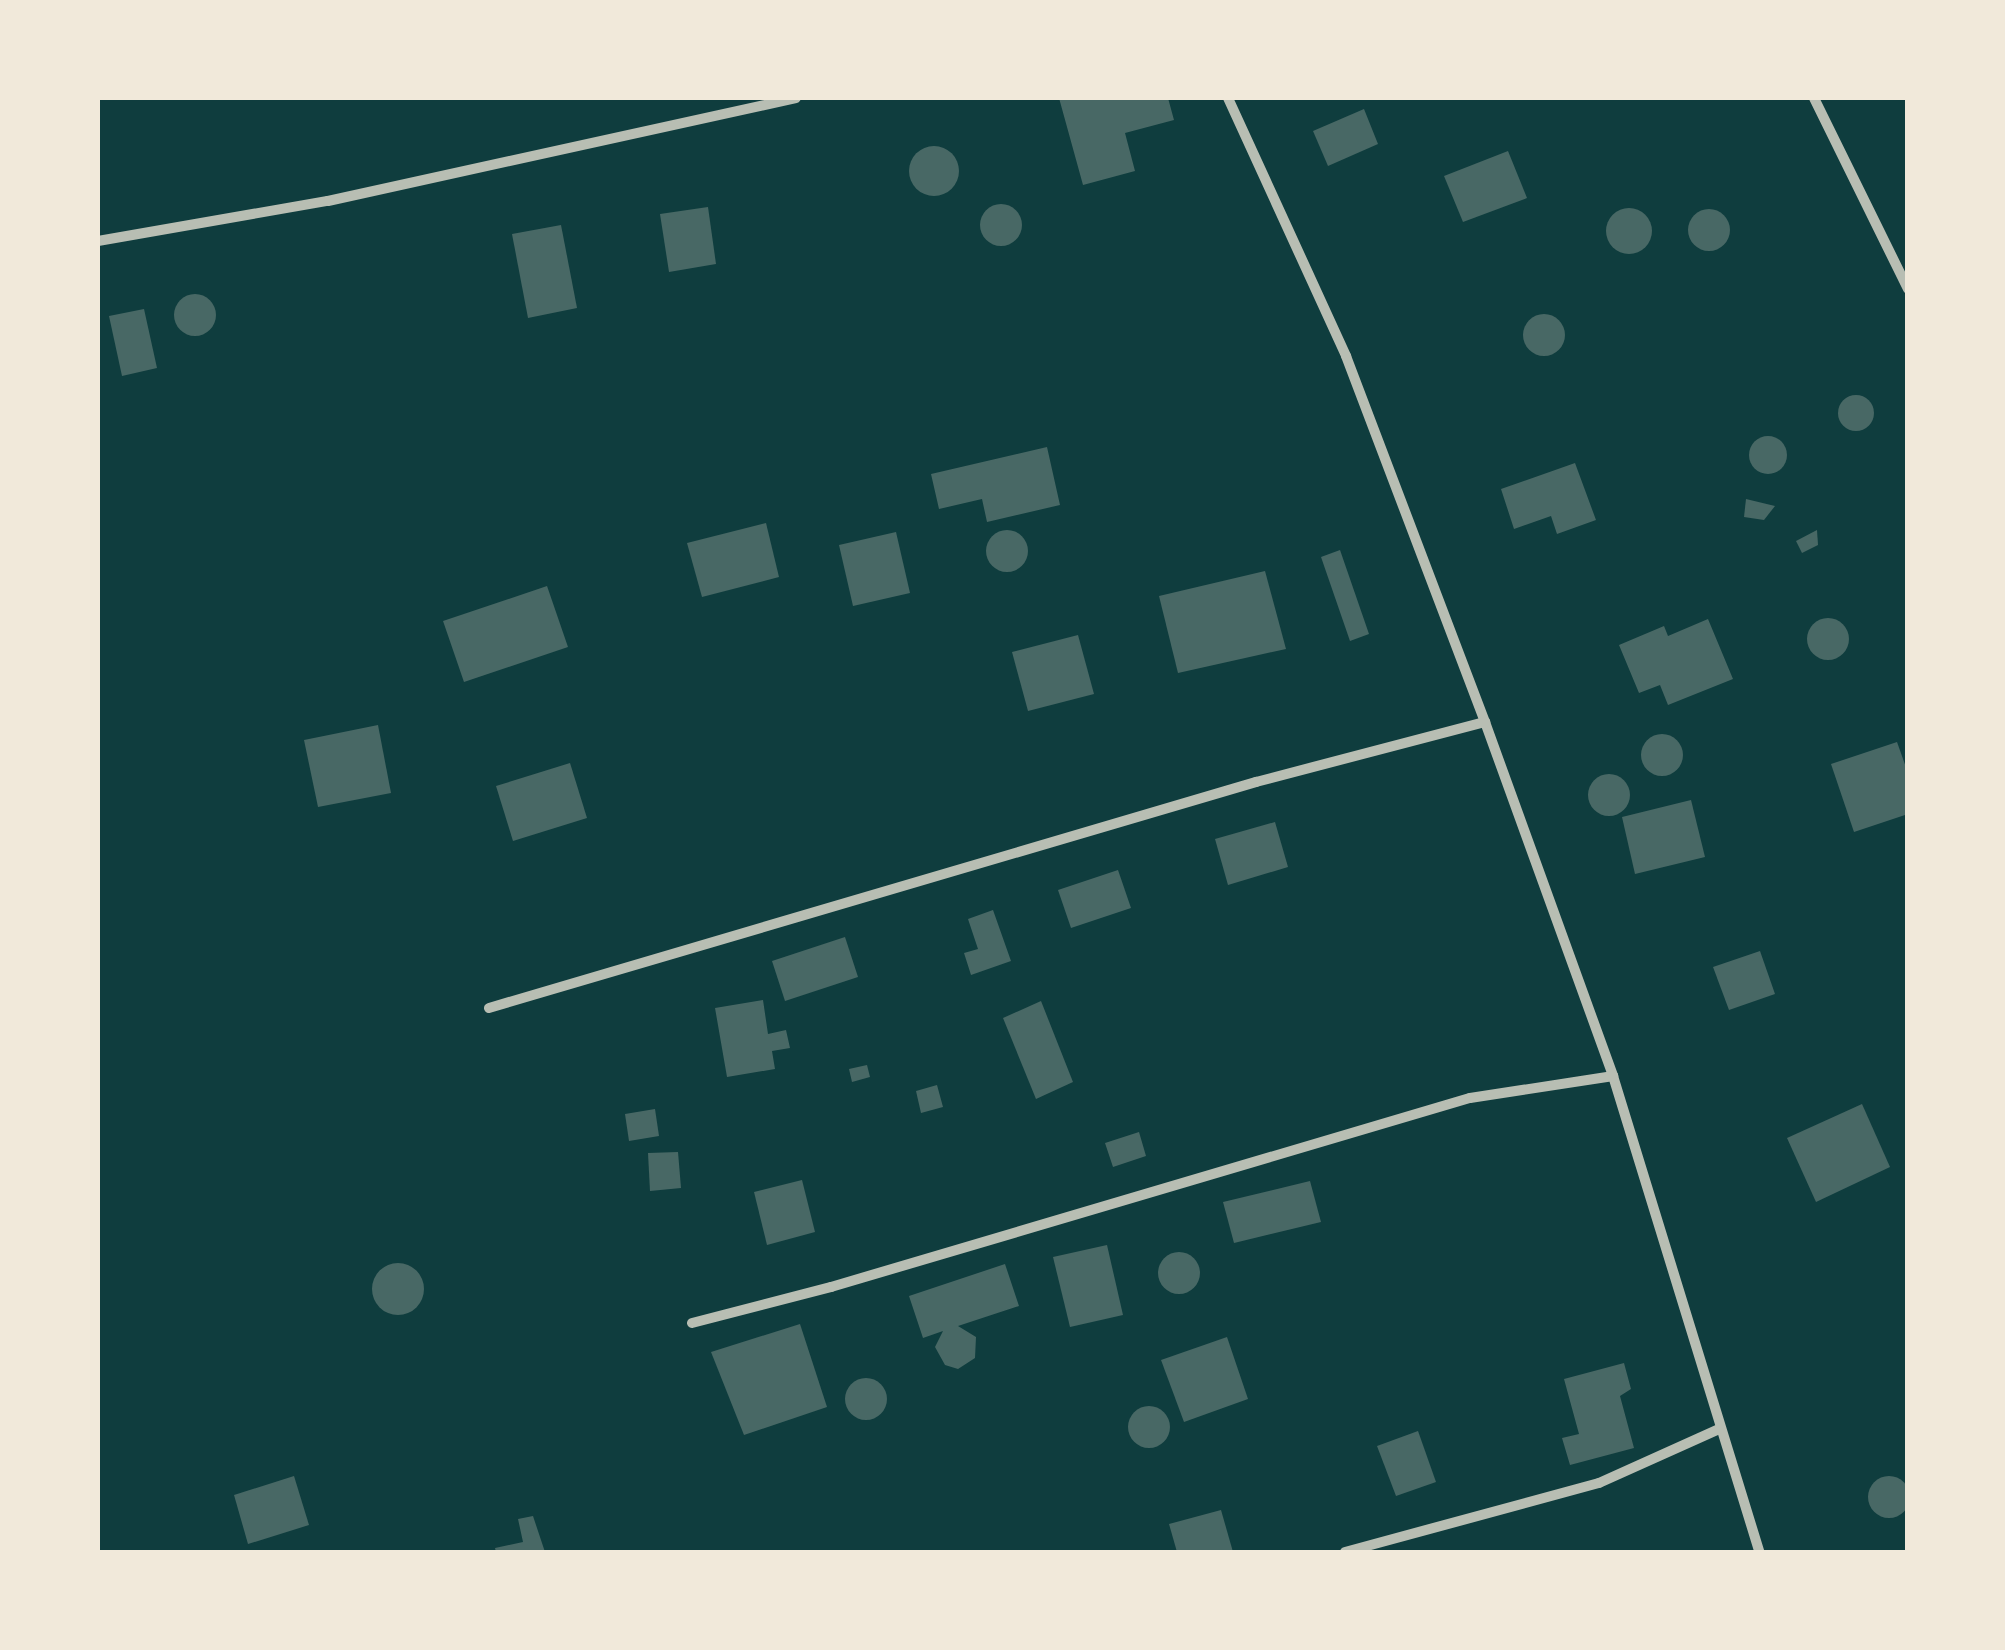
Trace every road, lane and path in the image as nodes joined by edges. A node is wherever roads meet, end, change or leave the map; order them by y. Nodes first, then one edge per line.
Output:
1 (796, 98) edge
2 (1228, 98) edge
3 (1814, 98) edge
4 (98, 241) edge
5 (1908, 288) edge
6 (1485, 722) junction
7 (489, 1008) dead end
8 (1613, 1076) junction
9 (692, 1322) dead end
10 (1719, 1430) junction
11 (1345, 1552) edge
12 (1759, 1552) edge

1 - 4 street
2 - 6 street
3 - 5 street
6 - 7 street
6 - 8 street
8 - 9 street
8 - 10 street
10 - 11 street
10 - 12 street

